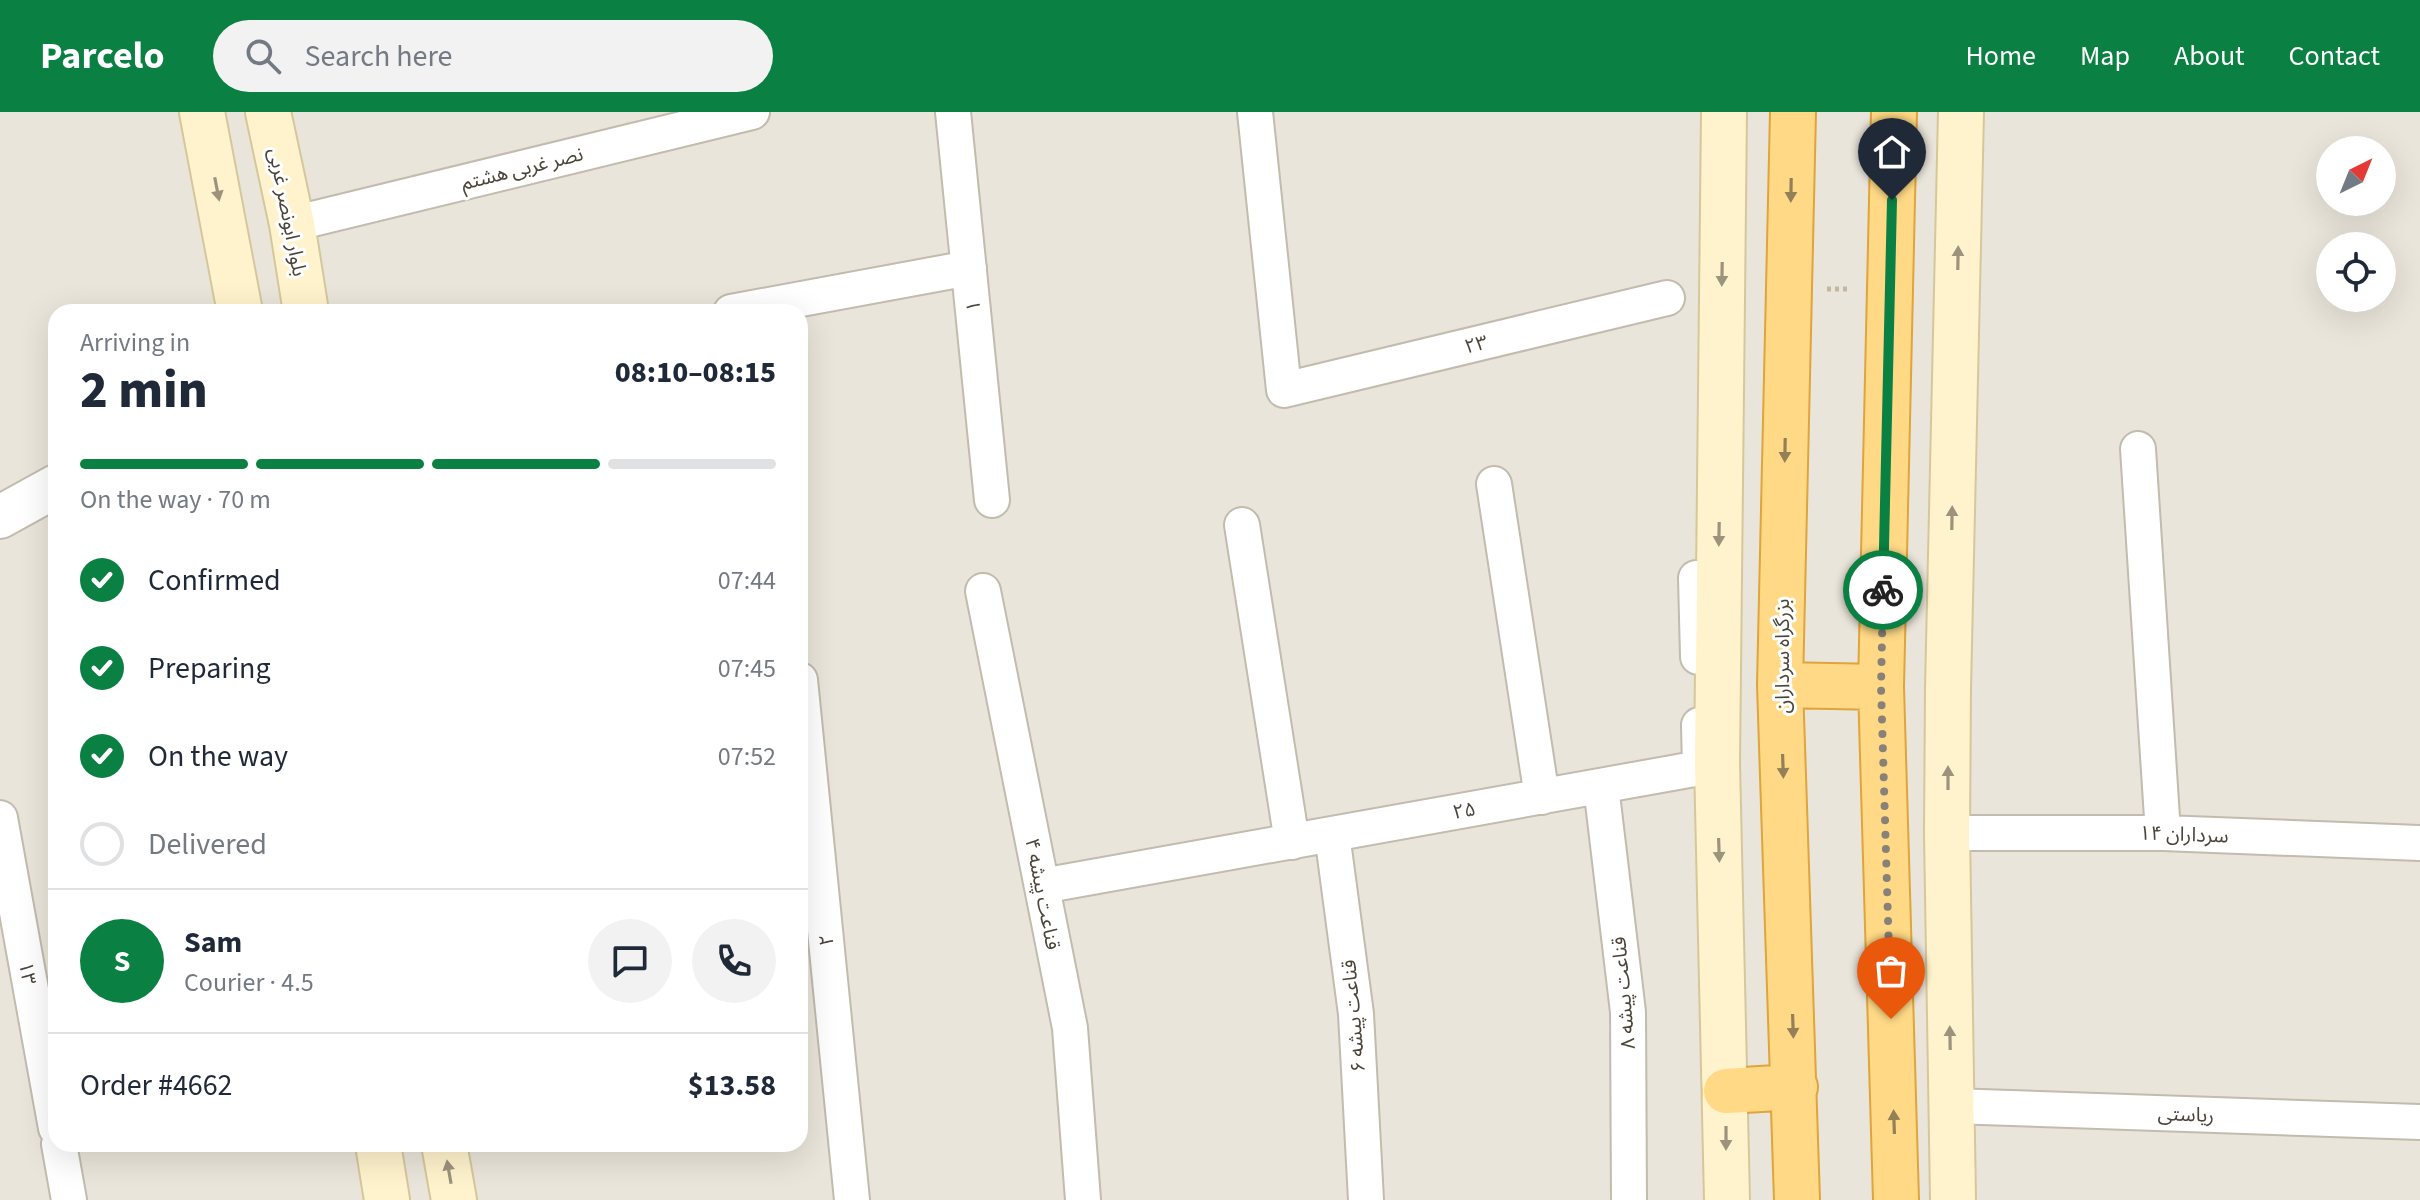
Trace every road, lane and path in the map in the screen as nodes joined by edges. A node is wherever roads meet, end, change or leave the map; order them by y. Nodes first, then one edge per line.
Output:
1 (202, 112) edge
2 (268, 112) edge
3 (752, 112) edge
4 (953, 112) edge
5 (1255, 112) edge
6 (1724, 112) edge
7 (1793, 112) edge
8 (1894, 112) edge
9 (1961, 112) edge
10 (292, 224) junction
11 (969, 268) junction
12 (1789, 289) junction
13 (1890, 289) junction
14 (1667, 298) dead end
15 (238, 304) edge
16 (305, 304) edge
17 (774, 304) edge
18 (2138, 449) dead end
19 (1494, 484) dead end
20 (48, 490) edge
21 (992, 500) dead end
22 (0, 517) edge
23 (1242, 525) dead end
24 (1696, 578) dead end
25 (983, 591) dead end
26 (1780, 685) junction
27 (1881, 687) junction
28 (808, 760) edge
29 (1601, 786) junction
30 (1542, 797) junction
31 (0, 818) edge
32 (1947, 833) junction
33 (2163, 833) junction
34 (1332, 834) junction
35 (1292, 842) junction
36 (2420, 843) edge
37 (1042, 886) junction
38 (48, 1084) edge
39 (1795, 1087) junction
40 (1726, 1091) junction
41 (1951, 1106) junction
42 (2420, 1122) edge
43 (60, 1152) edge
44 (379, 1152) edge
45 (445, 1152) edge
46 (69, 1200) edge
47 (387, 1200) edge
48 (454, 1200) edge
49 (852, 1200) edge
50 (1083, 1200) edge
51 (1366, 1200) edge
52 (1629, 1200) edge
53 (1727, 1200) edge
54 (1797, 1200) edge
55 (1896, 1200) edge
56 (1953, 1200) edge

1 -> 15 main road
2 - 10 main road, بلوار ابونصر غربی
3 - 10 street, نصر غربی هشتم
4 - 11 street, ۱
5 - 14 street, ۲۳
6 -> 40 main road
7 -> 12 highway, بزرگراه سرداران
8 - 13 highway
32 -> 9 main road
10 - 16 main road, بلوار ابونصر غربی
11 - 17 street
11 - 21 street, ۱
12 - 13 path
12 -> 26 highway, بزرگراه سرداران
13 - 27 highway
18 - 33 street
19 - 30 street
20 - 22 street
23 - 35 street
24 - 29 street, ۲۵
25 - 37 street, قناعت پیشه ۴
26 - 27 highway
26 -> 39 highway, بزرگراه سرداران
55 -> 27 highway
28 - 49 street, ۲
29 - 30 street, ۲۵
29 - 52 street, قناعت پیشه ۸
30 - 34 street, ۲۵
31 - 38 street, ۱۳
32 - 33 street, ۱۴ سرداران
41 -> 32 main road
33 - 36 street, ۱۴ سرداران
34 - 35 street, ۲۵
34 - 51 street, قناعت پیشه ۶
35 - 37 street, ۲۵
37 - 50 street, قناعت پیشه ۴
39 - 40 highway
39 - 54 highway, بزرگراه سرداران
40 -> 53 main road
41 - 42 street, ریاستی
41 - 56 main road
43 - 46 street
44 - 47 main road
48 -> 45 main road

